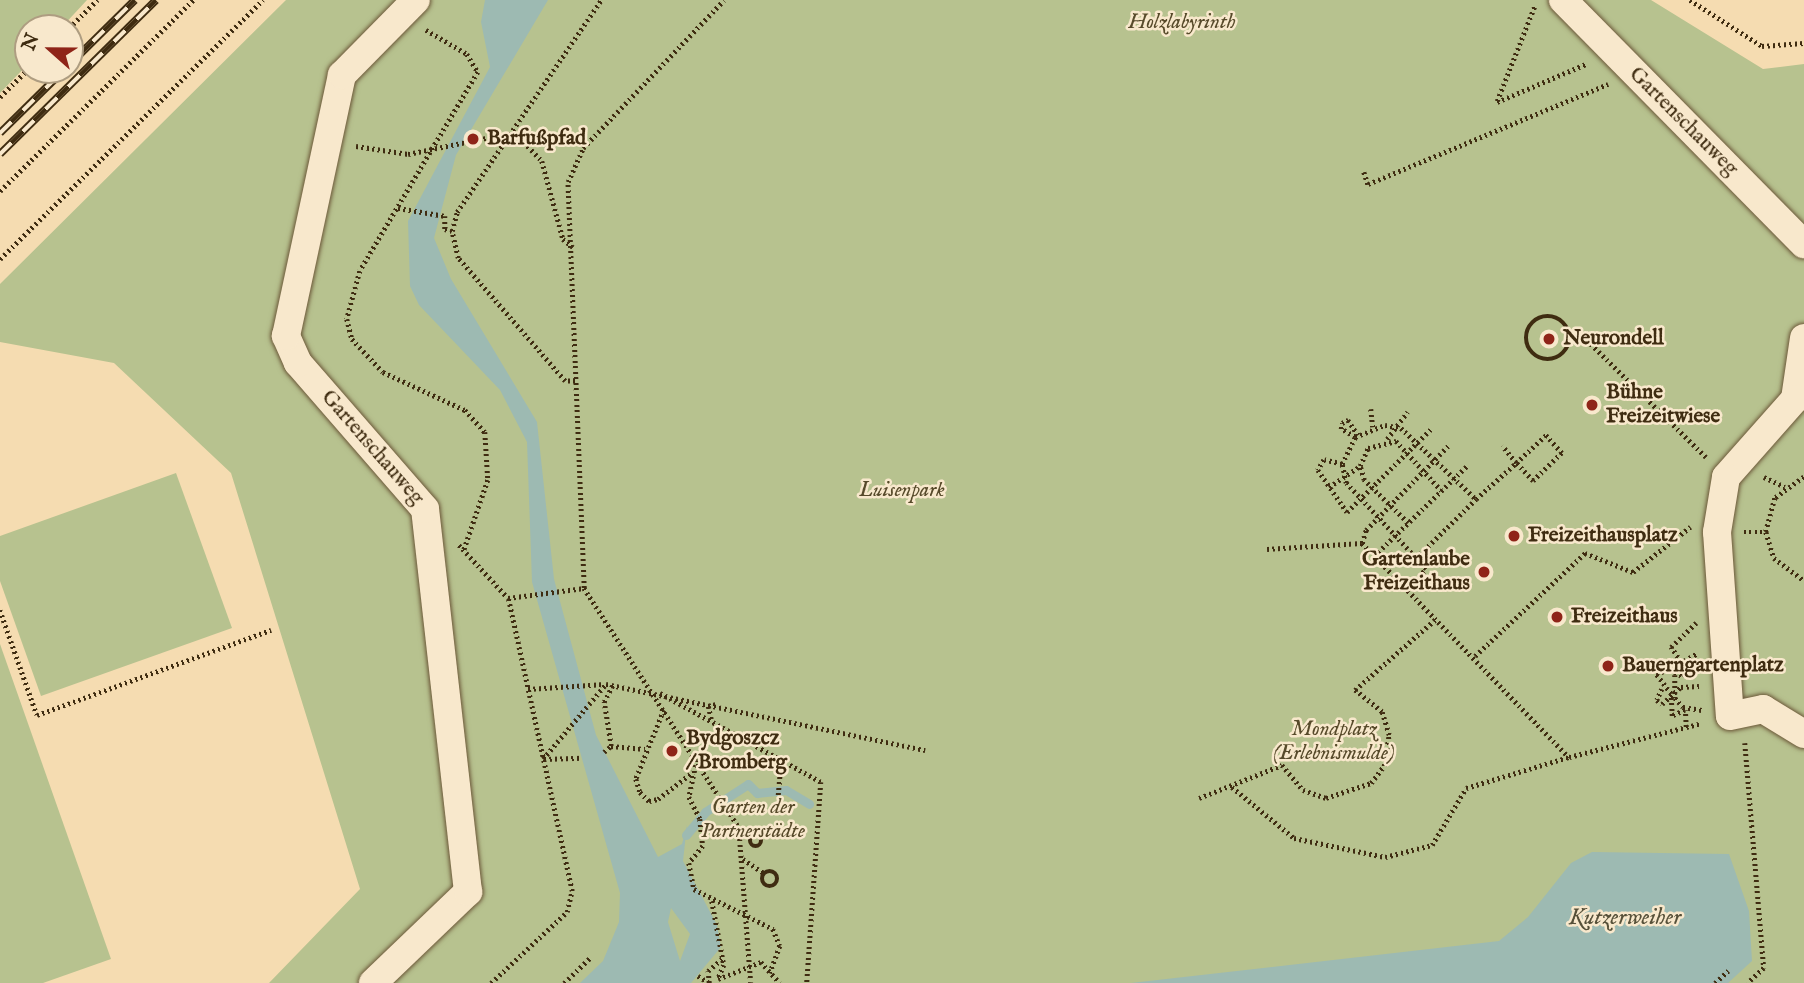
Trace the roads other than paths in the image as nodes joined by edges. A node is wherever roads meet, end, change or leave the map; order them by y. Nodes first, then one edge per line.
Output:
1 (1563, 0) edge
2 (409, 7) edge
3 (1804, 244) edge
4 (1804, 338) edge
5 (1804, 734) edge
6 (373, 983) edge

1 - 3 street, Gartenschauweg
2 - 6 street, Gartenschauweg
4 - 5 street

